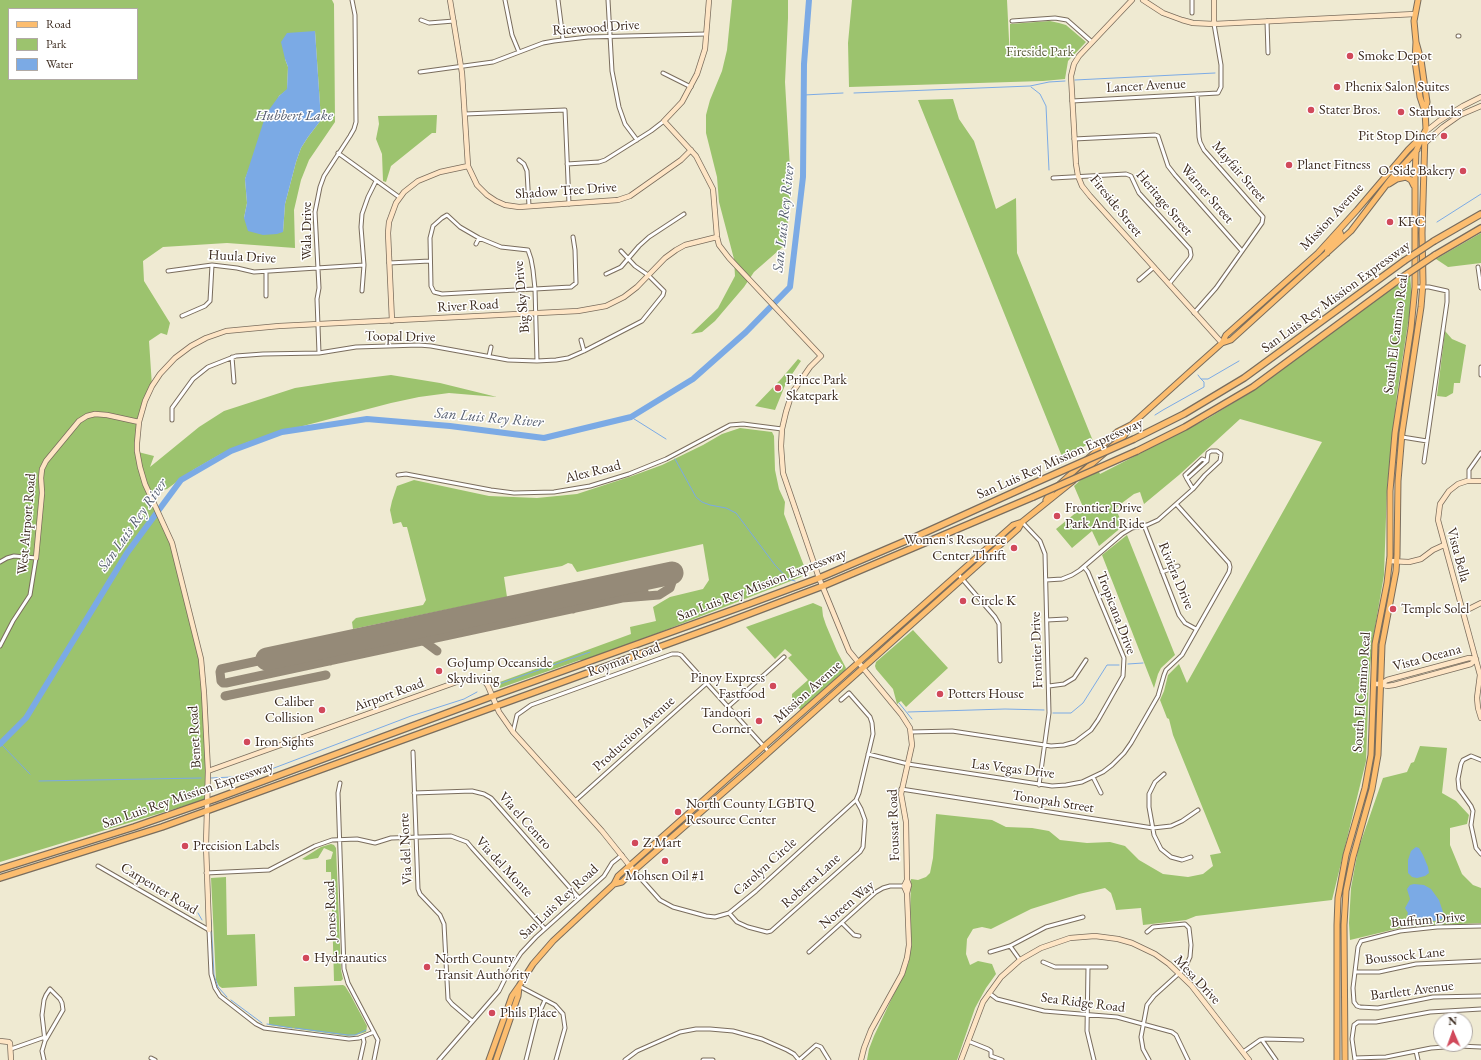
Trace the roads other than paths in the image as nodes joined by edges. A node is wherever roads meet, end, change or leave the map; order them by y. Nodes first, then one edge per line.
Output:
1 (352, 0) edge
2 (450, 0) edge
3 (505, 0) edge
4 (558, 0) edge
5 (608, 0) edge
6 (708, 0) edge
7 (1132, 0) edge
8 (1143, 0) edge
9 (1192, 0) edge
10 (1214, 0) edge
11 (1418, 0) edge
12 (1192, 13) dead end
13 (1415, 14) junction
14 (421, 20) dead end
15 (454, 21) junction
16 (1012, 21) dead end
17 (1267, 21) junction
18 (1214, 24) junction
19 (706, 34) junction
20 (610, 38) junction
21 (563, 39) junction
22 (1092, 42) junction
23 (1416, 42) junction
24 (520, 52) junction
25 (1268, 53) dead end
26 (461, 67) junction
27 (420, 72) dead end
28 (663, 73) dead end
29 (1420, 75) junction
30 (691, 87) junction
31 (1197, 94) junction
32 (1481, 97) edge
33 (1072, 101) junction
34 (1481, 106) edge
35 (1425, 111) junction
36 (465, 114) junction
37 (664, 121) junction
38 (1424, 133) junction
39 (1074, 139) junction
40 (636, 140) junction
41 (1425, 143) junction
42 (691, 150) junction
43 (1416, 151) junction
44 (338, 153) junction
45 (519, 160) dead end
46 (567, 164) junction
47 (468, 166) junction
48 (1078, 176) junction
49 (1053, 178) dead end
50 (376, 181) junction
51 (1414, 188) junction
52 (1374, 190) junction
53 (1382, 190) junction
54 (399, 197) junction
55 (569, 204) junction
56 (530, 206) junction
57 (1358, 210) junction
58 (1367, 210) junction
59 (684, 214) dead end
60 (1481, 214) edge
61 (1481, 228) edge
62 (1339, 230) junction
63 (1351, 231) junction
64 (573, 237) dead end
65 (717, 237) junction
66 (479, 238) junction
67 (476, 244) dead end
68 (621, 251) dead end
69 (1242, 251) junction
70 (1328, 253) junction
71 (628, 258) junction
72 (430, 261) junction
73 (389, 263) junction
74 (212, 265) junction
75 (364, 265) junction
76 (1154, 267) junction
77 (1478, 267) dead end
78 (318, 269) junction
79 (1299, 269) junction
80 (168, 271) dead end
81 (266, 272) junction
82 (606, 274) dead end
83 (648, 275) junction
84 (1290, 277) junction
85 (1139, 280) dead end
86 (1295, 283) junction
87 (1169, 284) junction
88 (1415, 287) junction
89 (1422, 287) junction
90 (1481, 288) edge
91 (534, 289) junction
92 (362, 291) dead end
93 (1286, 291) junction
94 (266, 296) dead end
95 (1194, 313) junction
96 (536, 314) junction
97 (182, 316) dead end
98 (392, 321) junction
99 (317, 325) junction
100 (581, 340) dead end
101 (199, 341) joint
102 (1222, 343) junction
103 (491, 347) dead end
104 (584, 351) junction
105 (319, 353) junction
106 (232, 356) junction
107 (489, 356) junction
108 (537, 361) junction
109 (1481, 367) edge
110 (1481, 375) edge
111 (234, 382) dead end
112 (172, 420) dead end
113 (139, 422) junction
114 (782, 429) junction
115 (1402, 437) junction
116 (1427, 441) junction
117 (1481, 453) edge
118 (1424, 462) dead end
119 (398, 475) dead end
120 (1469, 481) junction
121 (1481, 481) edge
122 (1193, 489) junction
123 (1177, 505) junction
124 (1022, 522) junction
125 (1144, 525) junction
126 (1444, 545) junction
127 (36, 558) junction
128 (1389, 561) junction
129 (1396, 561) junction
130 (0, 562) edge
131 (1178, 566) dead end
132 (1084, 567) junction
133 (1162, 572) junction
134 (960, 576) junction
135 (820, 578) junction
136 (1046, 580) junction
137 (822, 586) junction
138 (1481, 603) edge
139 (1463, 612) junction
140 (1066, 619) dead end
141 (1047, 620) junction
142 (1196, 629) junction
143 (0, 646) edge
144 (784, 657) dead end
145 (1000, 660) dead end
146 (1086, 660) dead end
147 (1476, 660) junction
148 (858, 663) junction
149 (862, 668) junction
150 (707, 683) junction
151 (1374, 684) junction
152 (1381, 684) junction
153 (1050, 686) junction
154 (493, 696) junction
155 (841, 700) dead end
156 (496, 705) junction
157 (728, 707) junction
158 (1481, 718) edge
159 (513, 732) junction
160 (911, 732) junction
161 (1045, 746) junction
162 (764, 747) junction
163 (413, 752) dead end
164 (769, 752) junction
165 (868, 754) junction
166 (1481, 760) edge
167 (908, 764) junction
168 (208, 771) junction
169 (1164, 774) dead end
170 (1093, 777) junction
171 (729, 778) junction
172 (340, 783) dead end
173 (1039, 785) junction
174 (901, 789) junction
175 (414, 793) junction
176 (1101, 793) dead end
177 (719, 796) junction
178 (575, 800) junction
179 (856, 800) junction
180 (207, 802) junction
181 (1198, 810) dead end
182 (206, 811) junction
183 (691, 811) junction
184 (1153, 828) junction
185 (416, 837) junction
186 (340, 839) junction
187 (667, 843) junction
188 (1481, 854) edge
189 (622, 855) junction
190 (1191, 857) dead end
191 (98, 866) dead end
192 (630, 866) junction
193 (0, 869) edge
194 (634, 871) junction
195 (206, 873) junction
196 (0, 878) edge
197 (907, 880) junction
198 (614, 884) junction
199 (904, 886) junction
200 (907, 893) junction
201 (579, 898) junction
202 (729, 913) junction
203 (1083, 917) dead end
204 (842, 922) junction
205 (1481, 926) edge
206 (545, 929) junction
207 (209, 930) junction
208 (1147, 932) dead end
209 (859, 936) dead end
210 (1010, 946) junction
211 (809, 952) dead end
212 (990, 952) dead end
213 (1020, 960) junction
214 (1481, 961) edge
215 (1043, 962) dead end
216 (1088, 967) junction
217 (1106, 967) dead end
218 (1355, 972) junction
219 (1180, 974) junction
220 (519, 986) junction
221 (989, 993) junction
222 (1481, 996) edge
223 (545, 1000) junction
224 (884, 1007) junction
225 (1481, 1009) edge
226 (1087, 1015) junction
227 (472, 1021) junction
228 (1142, 1024) junction
229 (374, 1032) junction
230 (363, 1037) junction
231 (45, 1039) junction
232 (1262, 1040) junction
233 (1302, 1040) dead end
234 (0, 1041) edge
235 (968, 1041) junction
236 (1481, 1047) edge
237 (11, 1049) junction
238 (1416, 1051) junction
239 (1242, 1052) junction
240 (151, 1058) dead end
241 (991, 1058) edge
242 (1355, 1059) edge
243 (11, 1060) edge
244 (44, 1060) edge
245 (155, 1060) edge
246 (360, 1060) edge
247 (374, 1060) edge
248 (439, 1060) edge
249 (489, 1060) edge
250 (496, 1060) edge
251 (526, 1060) edge
252 (556, 1060) edge
253 (625, 1060) edge
254 (703, 1060) edge
255 (713, 1060) edge
256 (799, 1060) edge
257 (829, 1060) edge
258 (861, 1060) edge
259 (864, 1060) edge
260 (961, 1060) edge
261 (1002, 1060) edge
262 (1094, 1060) edge
263 (1149, 1060) edge
264 (1188, 1060) edge
265 (1249, 1060) edge
266 (1276, 1060) edge
267 (1337, 1060) edge
268 (1344, 1060) edge
269 (1418, 1060) edge

1 - 44 street, Wala Drive
2 - 15 street, Shadow Tree Drive
3 - 24 street
4 - 21 street
5 - 20 street
6 - 19 street
7 - 22 street, Fireside Street
8 - 18 street
9 - 12 street
10 - 18 street
11 - 13 main road
13 - 17 street
13 - 23 main road
14 - 15 street
15 - 26 street, Shadow Tree Drive
16 - 22 street
17 - 18 street
17 - 25 street
18 - 31 street, Lancer Avenue
19 - 20 street, Ricewood Drive
19 - 30 street
20 - 21 street, Ricewood Drive
20 - 40 street
21 - 24 street, Ricewood Drive
22 - 33 street, Fireside Street
23 - 29 main road
23 - 29 main road
24 - 26 street, Ricewood Drive
26 - 27 street, Ricewood Drive
26 - 36 street, Shadow Tree Drive
28 - 30 street
29 - 35 main road
29 - 35 main road
30 - 37 street
31 - 33 street, Lancer Avenue
31 - 69 street, Mayfair Street
32 - 38 street, Mission Avenue
33 - 39 street, Fireside Street
34 - 41 street, Mission Avenue
35 - 38 main road
36 - 46 street
36 - 47 street, Shadow Tree Drive
37 - 40 street
37 - 42 street
38 - 41 main road, South El Camino Real
38 - 43 main road, South El Camino Real
38 - 52 main road, Mission Avenue
39 - 48 street, Fireside Street
39 - 69 street, Warner Street
40 - 46 street
41 - 43 main road, Mission Avenue
41 - 89 main road, South El Camino Real
42 - 55 street, Shadow Tree Drive
42 - 65 street
43 - 51 main road, South El Camino Real
43 - 53 main road, Mission Avenue
44 - 50 street
44 - 78 street, Wala Drive
45 - 56 street
46 - 55 street
47 - 54 street
47 - 56 street, Shadow Tree Drive
48 - 49 street, Heritage Street
48 - 76 street, Fireside Street
48 - 87 street, Heritage Street
50 - 54 street
50 - 75 street
51 - 53 main road
51 - 88 main road, South El Camino Real
52 - 57 main road, Mission Avenue
52 - 58 main road
53 - 58 main road, Mission Avenue
54 - 73 street
55 - 56 street, Shadow Tree Drive
57 - 62 main road, Mission Avenue
57 - 63 main road
58 - 63 main road, Mission Avenue
59 - 71 street
60 - 135 highway, San Luis Rey Mission Expressway, bridge
61 - 137 highway, San Luis Rey Mission Expressway, bridge
62 - 70 main road
62 - 79 main road, Mission Avenue
63 - 70 main road, Mission Avenue
64 - 91 street
65 - 83 street, River Road
65 - 114 street
66 - 67 street
66 - 72 street, Big Sky Drive
66 - 91 street, Big Sky Drive
68 - 71 street
69 - 95 street, Mayfair Street
70 - 86 main road, Mission Avenue
71 - 82 street
71 - 83 street
72 - 73 street
72 - 91 street
73 - 98 street
74 - 80 street, Huula Drive
74 - 81 street, Huula Drive
74 - 97 street
75 - 78 street, Huula Drive
75 - 92 street
76 - 85 street
76 - 87 street, Fireside Street
77 - 90 street
78 - 81 street, Huula Drive
78 - 99 street, Wala Drive
79 - 84 main road, Mission Avenue
79 - 86 main road
81 - 94 street
83 - 96 street, River Road
83 - 104 street, Toopal Drive
84 - 93 main road
84 - 102 main road, Mission Avenue
86 - 93 main road, Mission Avenue
87 - 95 street, Fireside Street
88 - 89 street
88 - 128 main road, South El Camino Real
89 - 115 main road, South El Camino Real
89 - 116 street
91 - 96 street, Big Sky Drive
93 - 102 main road, Mission Avenue
95 - 102 street, Fireside Street
96 - 98 street, River Road
96 - 108 street, Big Sky Drive
98 - 99 street, River Road
99 - 101 street, River Road
99 - 105 street, Wala Drive
100 - 104 street
101 - 113 street, Benet Road
102 - 124 main road, Mission Avenue
103 - 107 street
104 - 108 street, Toopal Drive
105 - 106 street, Toopal Drive
105 - 107 street, Toopal Drive
106 - 111 street
106 - 112 street, Toopal Drive
107 - 108 street, Toopal Drive
109 - 110 street
113 - 127 street, West Airport Road
113 - 168 street, Benet Road
114 - 119 street, Alex Road
114 - 135 street
115 - 116 street
115 - 129 main road, South El Camino Real
116 - 118 street
117 - 120 street
120 - 121 street, Vista Bella
120 - 126 street, Vista Bella
122 - 122 street
122 - 123 street
123 - 125 street
123 - 142 street, Las Vegas Drive
124 - 134 main road, Mission Avenue
124 - 136 street, Frontier Drive
125 - 132 street
125 - 133 street, Riviera Drive
126 - 129 street
126 - 139 street, Vista Bella
127 - 130 street
127 - 143 street, West Airport Road
128 - 129 street
128 - 151 main road, South El Camino Real
129 - 152 main road, South El Camino Real
131 - 133 street
132 - 136 street
132 - 161 street, Tropicana Drive
133 - 142 street, Riviera Drive
134 - 145 street
134 - 148 main road, Mission Avenue
134 - 149 main road, Mission Avenue
135 - 137 street
135 - 154 highway, San Luis Rey Mission Expressway
136 - 141 street, Frontier Drive
137 - 148 street
137 - 156 highway, San Luis Rey Mission Expressway
138 - 139 street
139 - 147 street, Vista Bella
140 - 141 street
141 - 153 street, Frontier Drive
142 - 170 street, Las Vegas Drive
144 - 157 street
146 - 153 street
147 - 152 street, Vista Oceana
147 - 158 street, Vista Bella
148 - 149 street
148 - 162 main road, Mission Avenue
149 - 160 street
149 - 164 main road, Mission Avenue
150 - 157 street, Roymar Road
150 - 159 street, Roymar Road
150 - 178 street, Production Avenue
151 - 152 street, Vista Oceana
151 - 267 main road, South El Camino Real
152 - 268 main road, South El Camino Real
153 - 161 street, Frontier Drive
154 - 156 street, Airport Road
154 - 168 street, Airport Road
154 - 180 highway, San Luis Rey Mission Expressway
155 - 165 street
156 - 159 street, Airport Road
156 - 182 highway, San Luis Rey Mission Expressway
157 - 162 street, Roymar Road
159 - 178 street, Airport Road
160 - 161 street, Tropicana Drive
160 - 167 street, Foussat Road
161 - 173 street, Frontier Drive
162 - 164 street, Roymar Road
162 - 171 main road, Mission Avenue
163 - 175 street, Via del Norte
164 - 177 main road, Mission Avenue
165 - 167 street, Las Vegas Drive
165 - 179 street
166 - 188 street
167 - 173 street, Las Vegas Drive
167 - 174 street, Foussat Road
168 - 180 street, Benet Road
169 - 184 street
170 - 173 street, Las Vegas Drive
170 - 176 street
171 - 177 main road
171 - 183 main road, Mission Avenue
172 - 186 street, Jones Road
174 - 184 street, Tonopah Street
174 - 197 street, Foussat Road
175 - 185 street, Via del Norte
175 - 201 street, Via el Centro
177 - 187 main road, Mission Avenue
178 - 189 street, Airport Road
179 - 202 street, Carolyn Circle
179 - 202 street, Roberta Lane
180 - 182 street, Benet Road
180 - 193 highway, San Luis Rey Mission Expressway
181 - 184 street, Tonopah Street
182 - 195 street, Benet Road
182 - 196 highway, San Luis Rey Mission Expressway
183 - 187 main road
183 - 192 main road, Mission Avenue
184 - 190 street
185 - 186 street, Via del Monte
185 - 206 street, Via del Monte
185 - 227 street, Via del Norte
186 - 195 street, Via del Monte
186 - 229 street, Jones Road
187 - 194 main road, Mission Avenue
189 - 192 street, Airport Road
189 - 201 street, San Luis Rey Road
191 - 207 street, Carpenter Road
192 - 194 street, Airport Road
192 - 198 main road, Mission Avenue
194 - 198 main road, Mission Avenue
194 - 202 street, Carolyn Circle
195 - 207 street, Benet Road
197 - 199 street, Foussat Road
197 - 200 street, Foussat Road
198 - 220 main road, Mission Avenue
199 - 200 street, Foussat Road
199 - 204 street, Noreen Way
200 - 224 street, Foussat Road
201 - 206 street, San Luis Rey Road
203 - 210 street
204 - 209 street
204 - 211 street, Noreen Way
205 - 218 street, Buffum Drive
206 - 227 street, San Luis Rey Road
207 - 230 street, Benet Road
208 - 219 street
210 - 212 street
210 - 213 street
213 - 219 street, Mesa Drive
213 - 221 street, Mesa Drive
214 - 218 street, Boussock Lane
215 - 216 street
216 - 217 street
216 - 226 street
218 - 222 street, Bartlett Avenue
219 - 228 street
219 - 239 street, Mesa Drive
220 - 223 street
220 - 249 main road, Mission Avenue
220 - 250 main road, Mission Avenue
221 - 226 street, Sea Ridge Road
221 - 235 street, Mesa Drive
223 - 251 street
223 - 252 street
224 - 258 street, Foussat Road
224 - 259 street, Foussat Road
225 - 242 street
226 - 228 street, Sea Ridge Road
226 - 262 street
227 - 248 street, San Luis Rey Road
228 - 263 street
228 - 264 street, Sea Ridge Road
229 - 230 street, Benet Road
229 - 247 street
230 - 246 street
231 - 231 street
231 - 237 street
231 - 244 street
232 - 233 street
232 - 239 street
232 - 266 street
234 - 237 street
235 - 241 street
235 - 260 street, Mesa Drive
236 - 238 street
237 - 243 street
238 - 242 street
238 - 269 street
239 - 265 street, Mesa Drive
240 - 245 street
241 - 261 street
253 - 256 street
254 - 255 street
256 - 257 street

